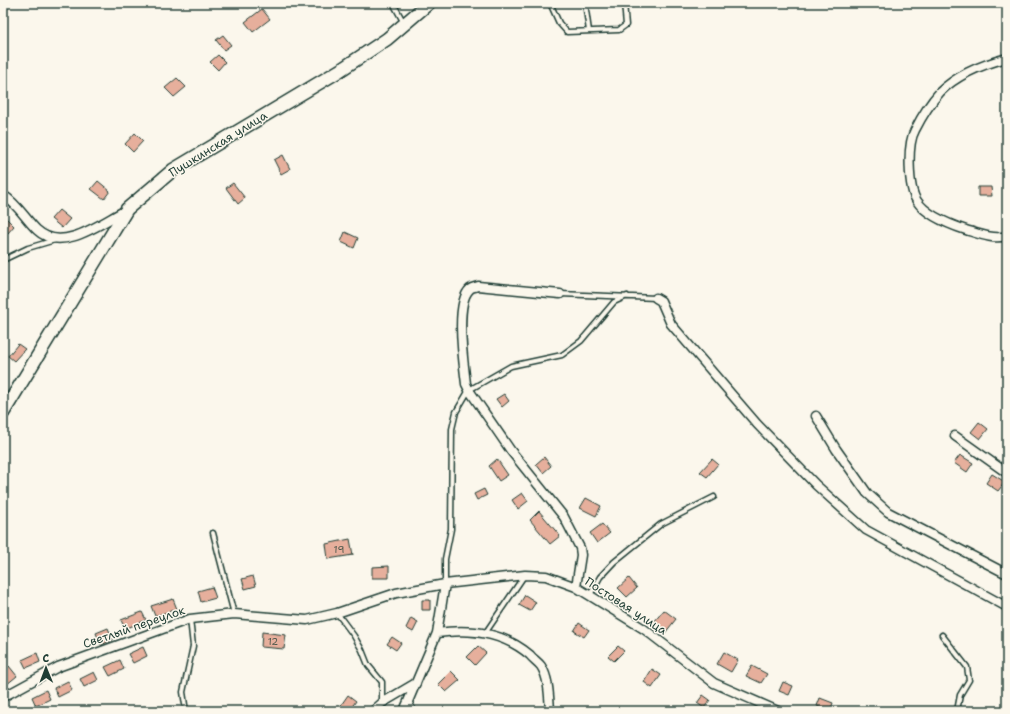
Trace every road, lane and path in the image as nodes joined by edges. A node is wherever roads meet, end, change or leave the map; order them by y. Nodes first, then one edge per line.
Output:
1 (393, 3) edge
2 (429, 3) edge
3 (550, 3) edge
4 (585, 3) edge
5 (624, 3) edge
6 (405, 23) junction
7 (589, 31) junction
8 (1007, 58) edge
9 (3, 196) edge
10 (127, 209) junction
11 (1007, 236) edge
12 (56, 240) junction
13 (3, 260) edge
14 (560, 294) joint
15 (627, 296) junction
16 (656, 298) joint
17 (469, 390) junction
18 (3, 413) edge
19 (816, 416) dead end
20 (955, 436) dead end
21 (1007, 473) edge
22 (714, 497) dead end
23 (213, 534) dead end
24 (1007, 574) edge
25 (525, 575) junction
26 (445, 584) junction
27 (576, 587) junction
28 (590, 595) junction
29 (1007, 607) edge
30 (337, 613) junction
31 (234, 614) junction
32 (190, 619) junction
33 (486, 632) junction
34 (437, 633) junction
35 (942, 635) dead end
36 (417, 683) junction
37 (3, 697) edge
38 (408, 698) junction
39 (382, 703) junction
40 (186, 711) edge
41 (373, 711) edge
42 (404, 711) edge
43 (414, 711) edge
44 (550, 711) edge
45 (778, 711) edge
46 (956, 711) edge

1 - 6 lane
2 - 6 main road, Пушкинская улица
3 - 7 lane
4 - 7 lane
5 - 7 lane
6 - 10 main road, Пушкинская улица
8 - 11 street
9 - 12 street
10 - 12 street
10 - 18 main road, Пушкинская улица
12 - 13 lane
14 - 15 lane
14 - 17 street
15 - 16 lane
15 - 17 lane
16 - 29 street
17 - 26 lane
17 - 27 street
19 - 24 street
20 - 21 street
22 - 28 lane
23 - 31 lane
25 - 26 street, Постовая улица
25 - 27 street, Постовая улица
25 - 33 lane
26 - 30 street, Светлый переулок
26 - 34 street
27 - 28 street, Постовая улица
28 - 45 street, Постовая улица
30 - 31 street, Светлый переулок
30 - 39 lane
31 - 32 street, Светлый переулок
32 - 37 street, Светлый переулок
32 - 40 lane
33 - 34 street
33 - 44 street
34 - 36 street
35 - 46 lane
36 - 38 street
36 - 39 street
38 - 42 street
38 - 43 lane
39 - 41 street

